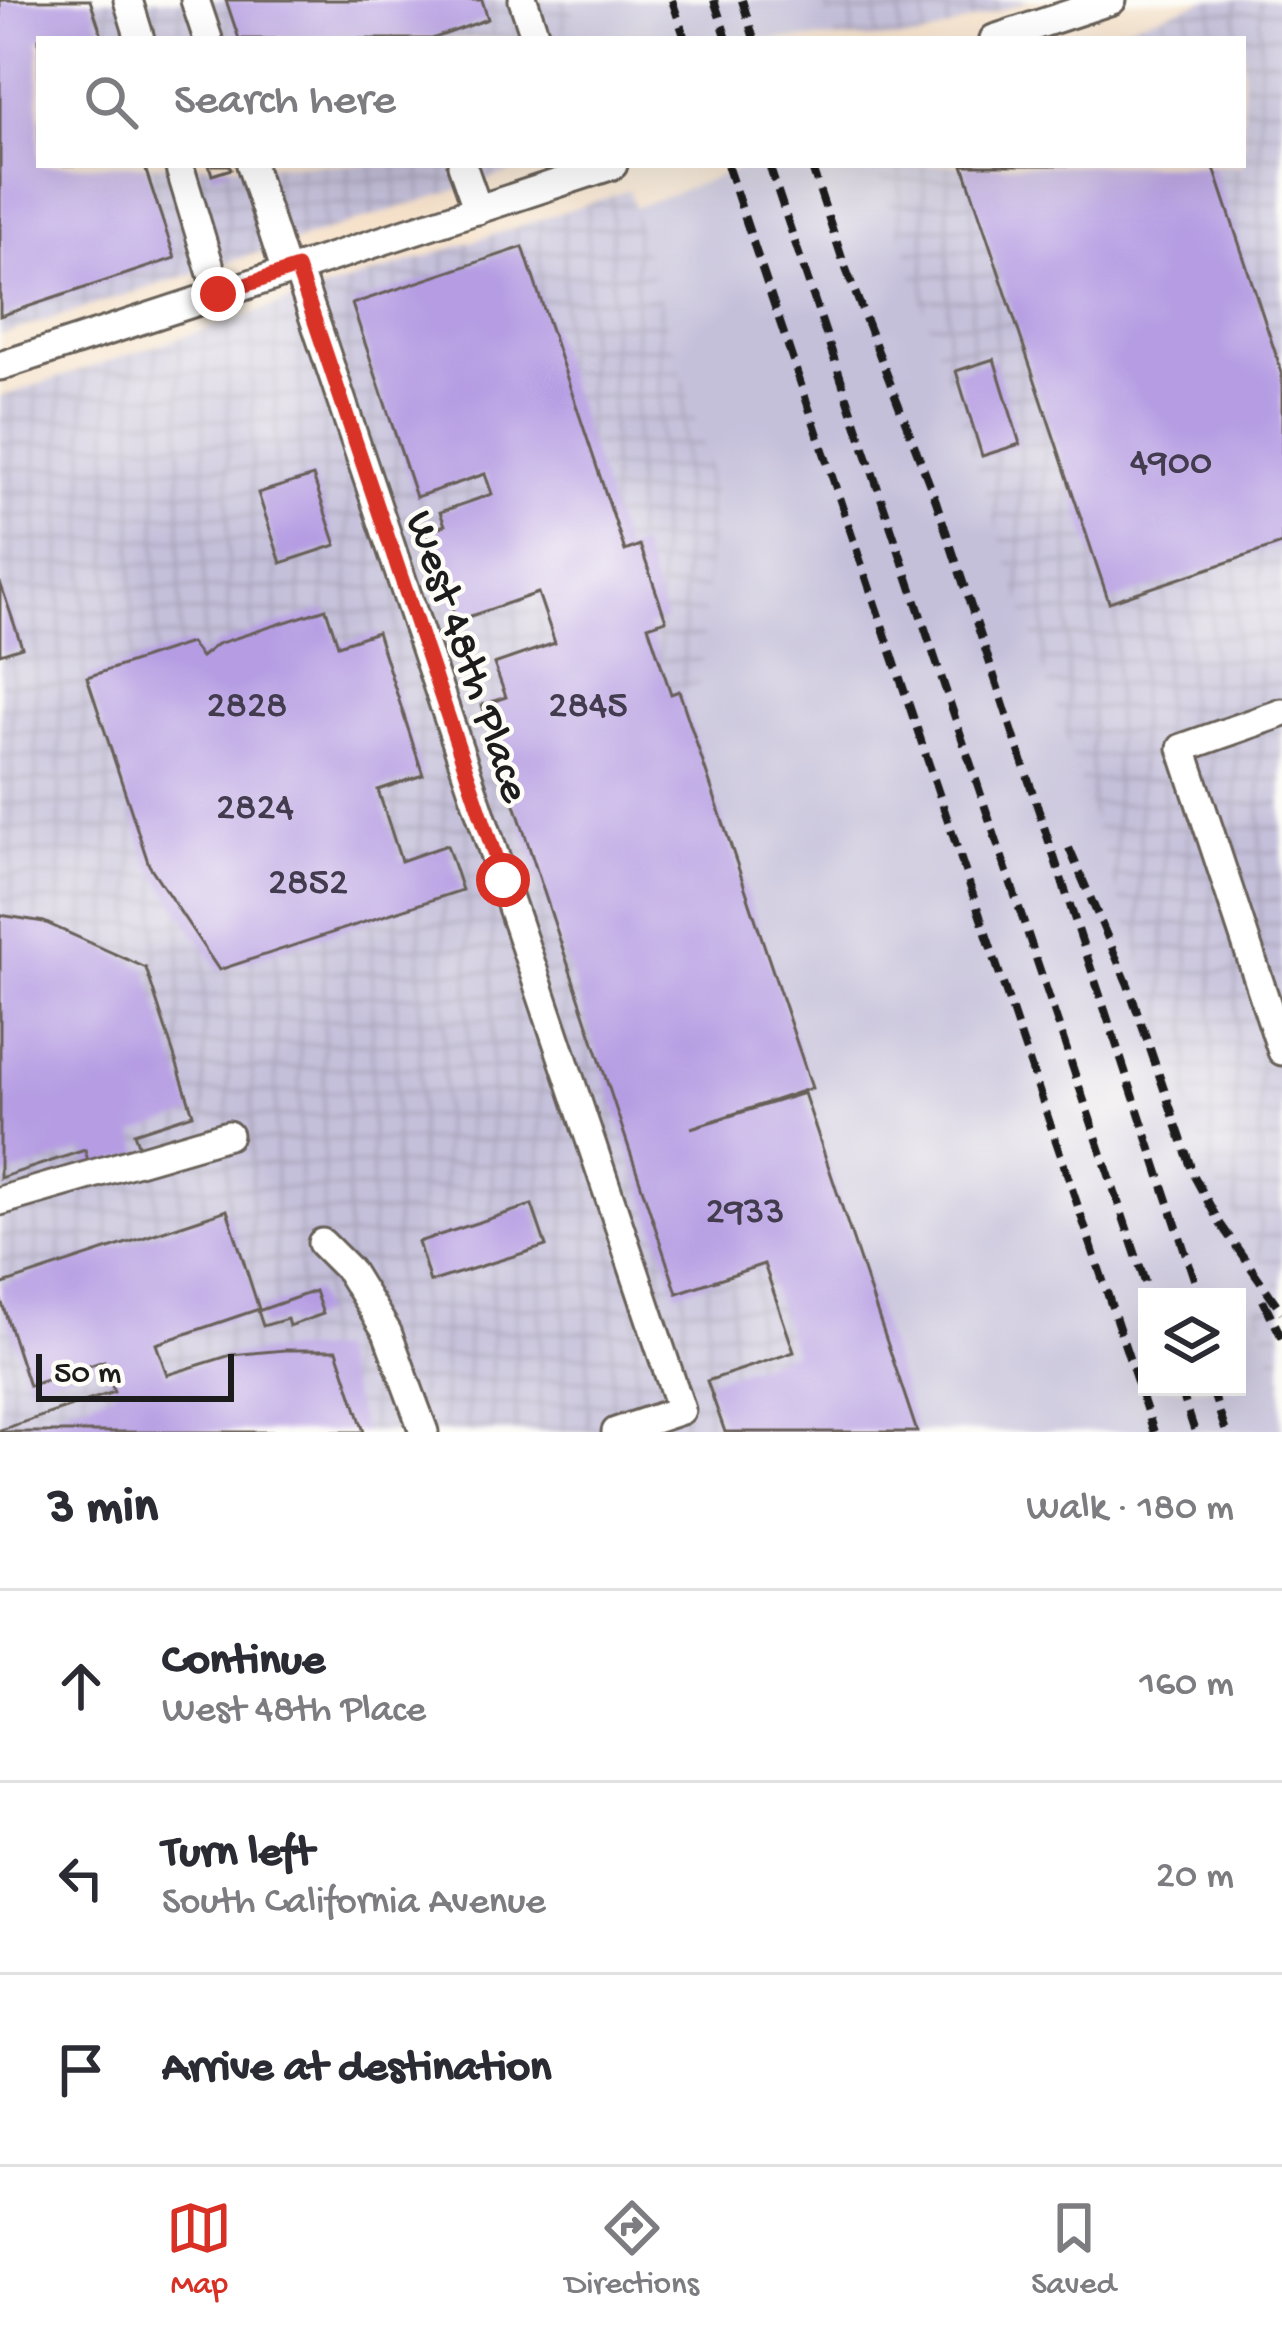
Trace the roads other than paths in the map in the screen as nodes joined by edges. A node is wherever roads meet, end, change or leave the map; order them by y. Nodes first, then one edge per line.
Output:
1 (128, 0) edge
2 (195, 0) edge
3 (524, 0) edge
4 (1112, 0) edge
5 (139, 36) edge
6 (207, 36) edge
7 (535, 36) edge
8 (1003, 36) edge
9 (180, 168) edge
10 (251, 168) edge
11 (463, 168) edge
12 (566, 172) edge
13 (478, 210) junction
14 (292, 270) junction
15 (218, 294) junction
16 (0, 366) edge
17 (1282, 712) edge
18 (1282, 1051) edge
19 (228, 1135) dead end
20 (0, 1201) edge
21 (322, 1244) dead end
22 (424, 1432) edge
23 (616, 1432) edge

1 - 5 street
2 - 6 street
3 - 7 street
4 - 8 street
9 - 15 street
10 - 14 street, West 48th Place
11 - 13 street
12 - 13 street
13 - 14 street
14 - 15 street
14 - 23 street, West 48th Place
15 - 16 street
17 - 18 street
19 - 20 street
21 - 22 street

